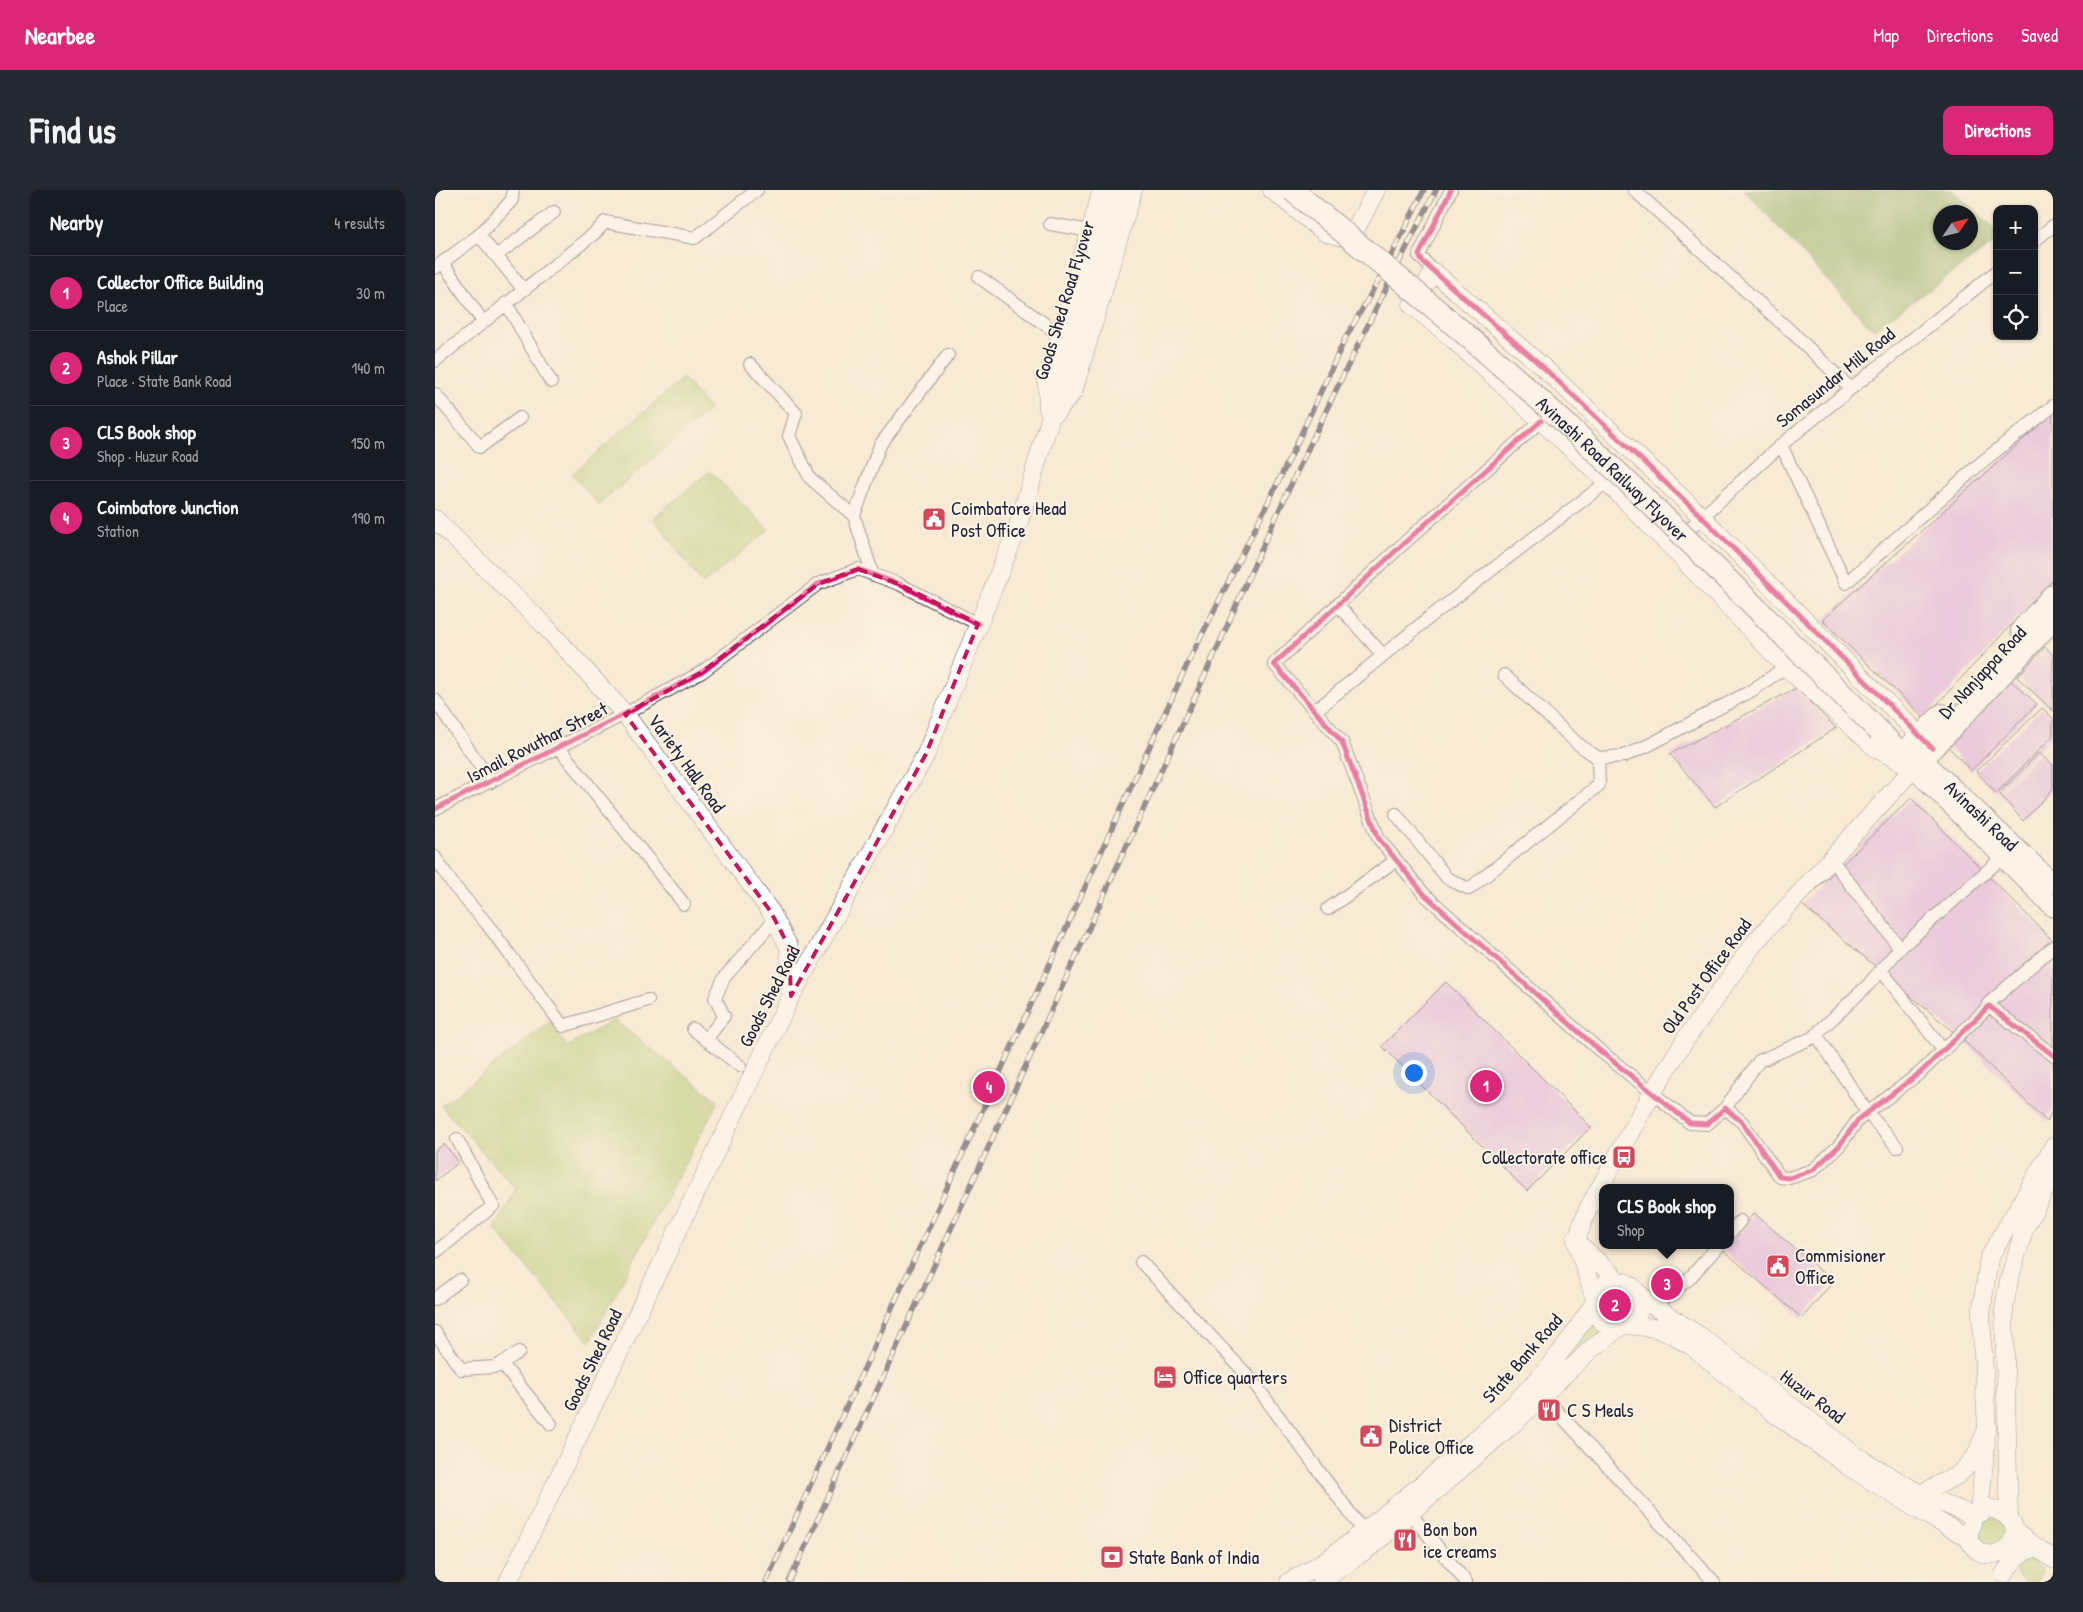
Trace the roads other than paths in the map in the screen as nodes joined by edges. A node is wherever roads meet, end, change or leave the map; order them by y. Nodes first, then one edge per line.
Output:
1 (513, 190) edge
2 (757, 190) edge
3 (1102, 190) edge
4 (1119, 190) edge
5 (1133, 190) edge
6 (1272, 190) edge
7 (1292, 190) edge
8 (1315, 190) edge
9 (1376, 190) edge
10 (1451, 190) edge
11 (1634, 190) edge
12 (554, 212) dead end
13 (1050, 224) dead end
14 (2053, 226) edge
15 (1090, 231) junction
16 (479, 234) junction
17 (2038, 238) edge
18 (496, 256) junction
19 (439, 265) edge
20 (1434, 272) junction
21 (1993, 274) edge
22 (979, 277) dead end
23 (523, 290) junction
24 (506, 303) junction
25 (483, 322) junction
26 (1060, 335) junction
27 (437, 353) edge
28 (948, 355) dead end
29 (749, 364) dead end
30 (551, 382) dead end
31 (1850, 388) junction
32 (435, 394) edge
33 (2053, 406) edge
34 (520, 418) dead end
35 (1541, 421) junction
36 (1049, 422) junction
37 (1781, 445) junction
38 (1607, 482) junction
39 (1668, 512) dead end
40 (854, 516) junction
41 (1701, 516) junction
42 (435, 519) edge
43 (1687, 530) junction
44 (1670, 546) junction
45 (873, 575) junction
46 (2053, 596) edge
47 (1338, 605) junction
48 (2053, 619) edge
49 (978, 624) junction
50 (1383, 656) junction
51 (1786, 667) junction
52 (1504, 675) dead end
53 (435, 699) edge
54 (1315, 711) junction
55 (625, 714) junction
56 (1883, 726) junction
57 (559, 748) junction
58 (1920, 752) junction
59 (1598, 758) junction
60 (491, 782) junction
61 (435, 809) edge
62 (1396, 814) dead end
63 (2004, 856) junction
64 (435, 857) edge
65 (1831, 859) junction
66 (1396, 860) junction
67 (2053, 883) edge
68 (684, 904) dead end
69 (2053, 907) edge
70 (1328, 909) dead end
71 (775, 919) junction
72 (2053, 947) edge
73 (1900, 948) junction
74 (1881, 970) junction
75 (791, 996) junction
76 (649, 1000) dead end
77 (1988, 1004) dead end
78 (693, 1029) dead end
79 (1816, 1034) junction
80 (706, 1040) junction
81 (1944, 1051) junction
82 (2053, 1055) edge
83 (740, 1066) dead end
84 (1652, 1093) junction
85 (1725, 1108) junction
86 (1867, 1112) junction
87 (457, 1138) dead end
88 (1897, 1147) dead end
89 (2053, 1147) edge
90 (2053, 1175) edge
91 (1602, 1184) edge
92 (1599, 1189) edge
93 (1740, 1222) dead end
94 (1734, 1229) edge
95 (1576, 1240) junction
96 (1716, 1249) edge
97 (437, 1251) dead end
98 (1141, 1262) dead end
99 (460, 1280) dead end
100 (1618, 1281) junction
101 (1637, 1292) junction
102 (435, 1299) edge
103 (1594, 1301) junction
104 (1653, 1306) junction
105 (1623, 1326) junction
106 (435, 1332) edge
107 (519, 1352) dead end
108 (501, 1364) junction
109 (1543, 1396) junction
110 (551, 1424) dead end
111 (1987, 1429) junction
112 (1920, 1494) junction
113 (1411, 1513) junction
114 (1977, 1514) junction
115 (2012, 1525) junction
116 (1364, 1532) junction
117 (1968, 1538) junction
118 (2038, 1548) junction
119 (1987, 1557) junction
120 (2053, 1559) edge
121 (2008, 1578) edge
122 (508, 1582) edge
123 (1289, 1582) edge
124 (1321, 1582) edge
125 (1466, 1582) edge
126 (1714, 1582) edge

1 - 16 street
2 - 23 street
3 - 15 main road
4 - 36 main road, Goods Shed Road Flyover
5 - 36 main road
6 - 9 main road
7 - 56 highway, Avinashi Road Railway Flyover, bridge
8 - 56 highway, Avinashi Road Railway Flyover
10 - 20 street
11 - 31 street
12 - 18 street
13 - 15 street
14 - 17 street
15 - 26 main road
16 - 18 street
16 - 19 street
18 - 23 street
19 - 25 street
20 - 35 main road
20 - 41 main road
21 - 31 street, Somasundar Mill Road
22 - 26 street
23 - 24 street
24 - 25 street
24 - 30 street
25 - 27 street
26 - 36 main road
28 - 40 street
29 - 40 street
31 - 37 street, Somasundar Mill Road
32 - 34 street
33 - 37 street
35 - 38 main road
35 - 47 street
36 - 49 main road, Goods Shed Road
37 - 41 street, Somasundar Mill Road
38 - 44 main road
38 - 50 street
39 - 43 main road
40 - 45 street
41 - 43 street, Somasundar Mill Road
41 - 58 main road
42 - 55 main road, Variety Hall Road
43 - 44 street, Somasundar Mill Road
44 - 51 main road
45 - 49 street, Ismail Rovuthar Street
45 - 55 street, Ismail Rovuthar Street
46 - 58 highway, Dr Nanjappa Road
47 - 50 street
47 - 54 street
48 - 58 highway, Dr Nanjappa Road
49 - 75 main road, Goods Shed Road
50 - 54 street
51 - 58 main road
51 - 59 street
52 - 59 street
53 - 60 street
54 - 66 street
55 - 57 street, Ismail Rovuthar Street
55 - 71 main road, Variety Hall Road
56 - 58 highway, Avinashi Road Railway Flyover
57 - 60 street, Ismail Rovuthar Street
57 - 68 street
58 - 63 main road, Avinashi Road
58 - 65 main road, Old Post Office Road
58 - 67 main road, Avinashi Road
59 - 62 street
60 - 61 street, Ismail Rovuthar Street
63 - 69 main road, Avinashi Road
63 - 73 street
64 - 76 street
65 - 73 street
65 - 84 main road, Old Post Office Road
66 - 70 street
66 - 84 street
71 - 75 main road, Variety Hall Road
71 - 80 street
72 - 77 street
73 - 74 street
74 - 79 street
74 - 81 street
75 - 122 main road, Goods Shed Road
78 - 80 street
79 - 85 street
79 - 86 street
80 - 83 street
81 - 82 street
81 - 86 street
84 - 85 street
84 - 91 main road, Old Post Office Road
85 - 86 street
86 - 88 street
87 - 97 street
89 - 111 main road
90 - 115 main road
92 - 95 main road, Old Post Office Road
93 - 94 street
95 - 100 main road
95 - 103 main road
96 - 104 street
98 - 116 street
99 - 102 street
100 - 101 main road
100 - 103 main road
101 - 104 main road, Huzur Road
101 - 105 main road
103 - 105 main road
103 - 116 main road, State Bank Road
104 - 112 main road, Huzur Road
105 - 109 main road, State Bank Road
105 - 117 main road, Huzur Road
106 - 108 street
107 - 108 street
108 - 110 street
109 - 113 main road, State Bank Road
109 - 126 street
111 - 112 main road
111 - 114 main road
112 - 114 main road, Huzur Road
113 - 124 main road, State Bank Road
113 - 125 street
114 - 115 main road
114 - 117 main road
115 - 118 main road
115 - 119 main road
116 - 123 main road, State Bank Road
117 - 119 main road
118 - 120 main road
118 - 121 main road
119 - 121 main road

